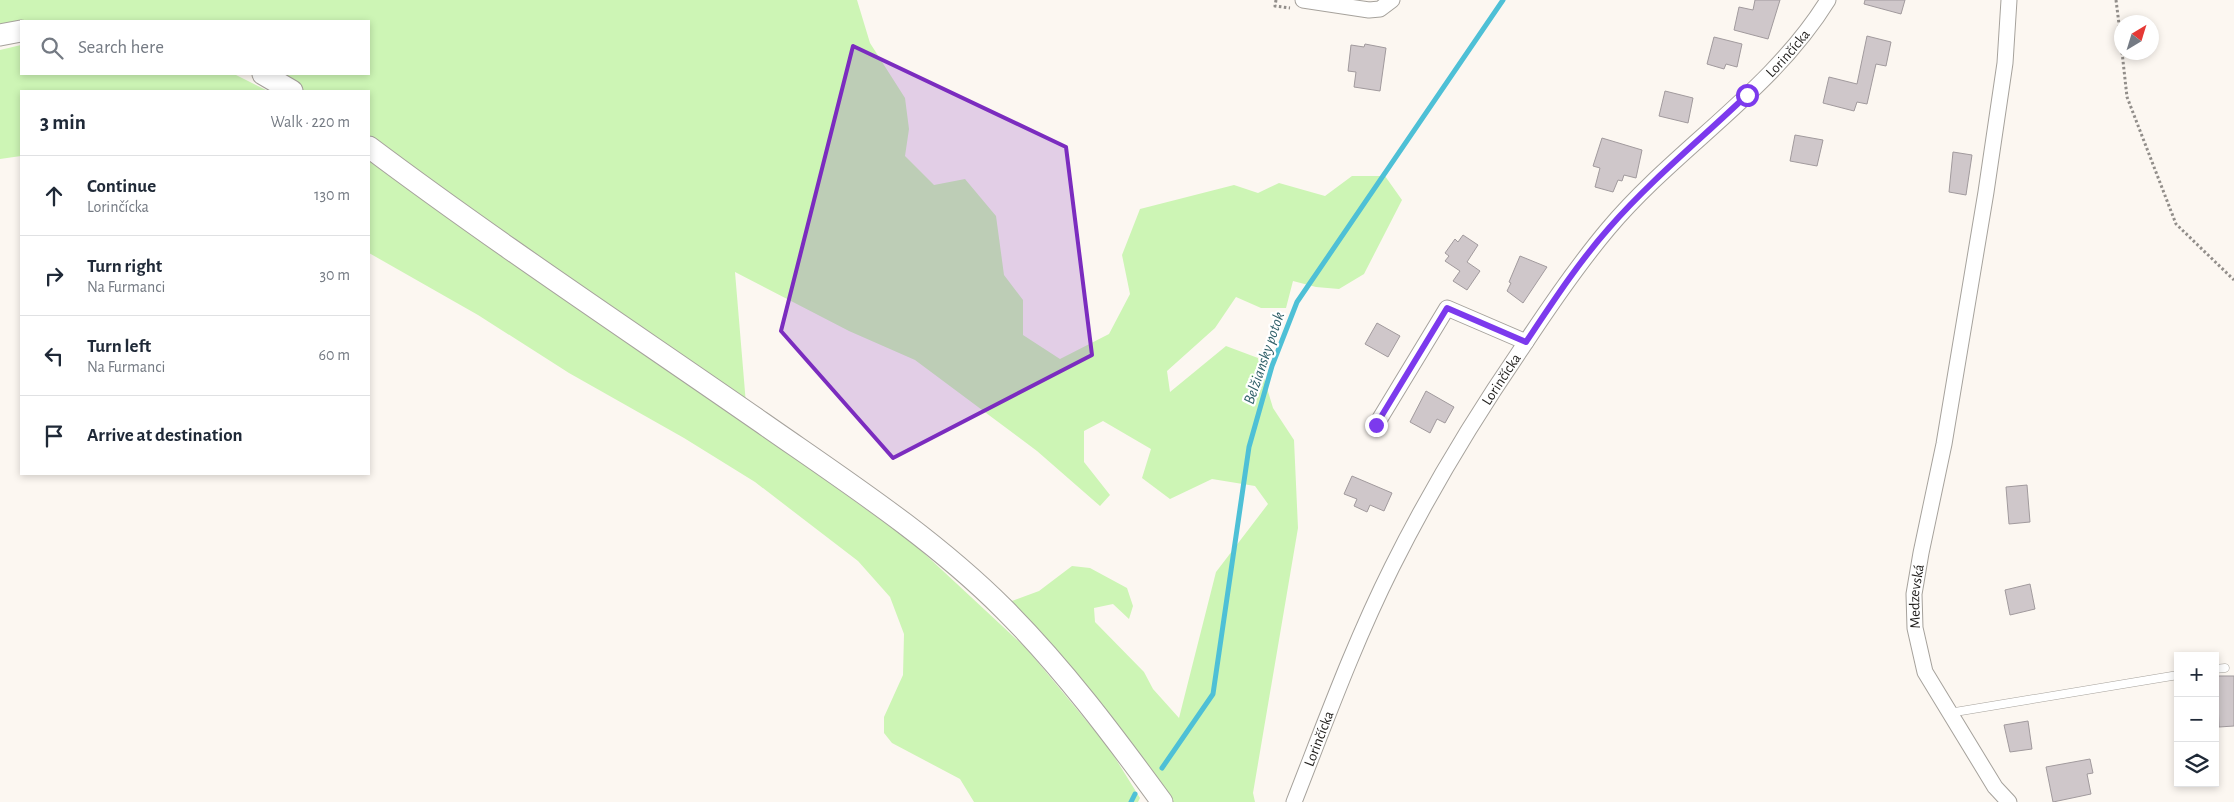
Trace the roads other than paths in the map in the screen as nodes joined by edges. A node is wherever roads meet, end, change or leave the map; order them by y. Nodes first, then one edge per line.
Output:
1 (1303, 0) edge
2 (1392, 0) edge
3 (1828, 0) edge
4 (2009, 0) edge
5 (20, 32) edge
6 (0, 35) edge
7 (265, 75) edge
8 (290, 90) edge
9 (370, 148) edge
10 (1526, 342) junction
11 (1376, 425) dead end
12 (2225, 668) dead end
13 (2219, 669) edge
14 (2174, 676) edge
15 (1949, 713) junction
16 (1162, 802) edge
17 (1294, 802) edge
18 (2009, 802) edge

1 - 2 street
3 - 10 street, Lorinčícka
4 - 15 street, Medzevská
5 - 6 main road
7 - 8 main road
9 - 16 main road
10 - 11 street
10 - 17 street, Lorinčícka
12 - 13 lane
14 - 15 lane
15 - 18 street, Medzevská

